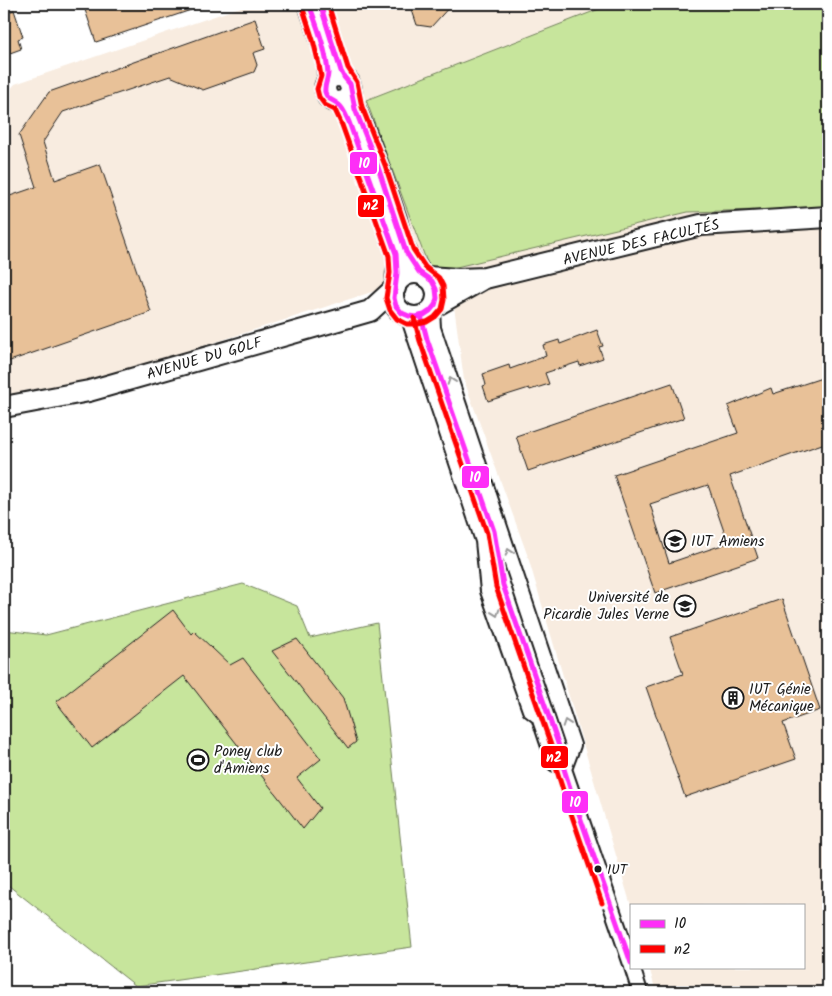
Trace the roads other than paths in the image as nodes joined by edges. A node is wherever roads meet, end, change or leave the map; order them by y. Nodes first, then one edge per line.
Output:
1 (308, 4) edge
2 (320, 4) edge
3 (340, 88) junction
4 (828, 217) edge
5 (424, 275) junction
6 (485, 278) junction
7 (396, 286) junction
8 (433, 308) junction
9 (370, 311) junction
10 (405, 314) junction
11 (4, 407) edge
12 (564, 769) junction
13 (630, 963) edge
14 (632, 968) edge
15 (640, 992) edge

1 - 3 main road
2 - 3 main road
3 - 5 main road
3 - 7 main road
4 - 6 main road, AVENUE DES FACULTÉS
5 - 6 main road, AVENUE DES FACULTÉS
5 - 7 main road
5 - 8 main road
6 - 8 main road, AVENUE DES FACULTÉS
7 - 9 main road, AVENUE DU GOLF
7 - 10 main road
8 - 10 main road
12 -> 8 street
9 - 10 main road
9 - 11 main road, AVENUE DU GOLF
10 -> 12 street
12 - 13 street
14 - 15 street

